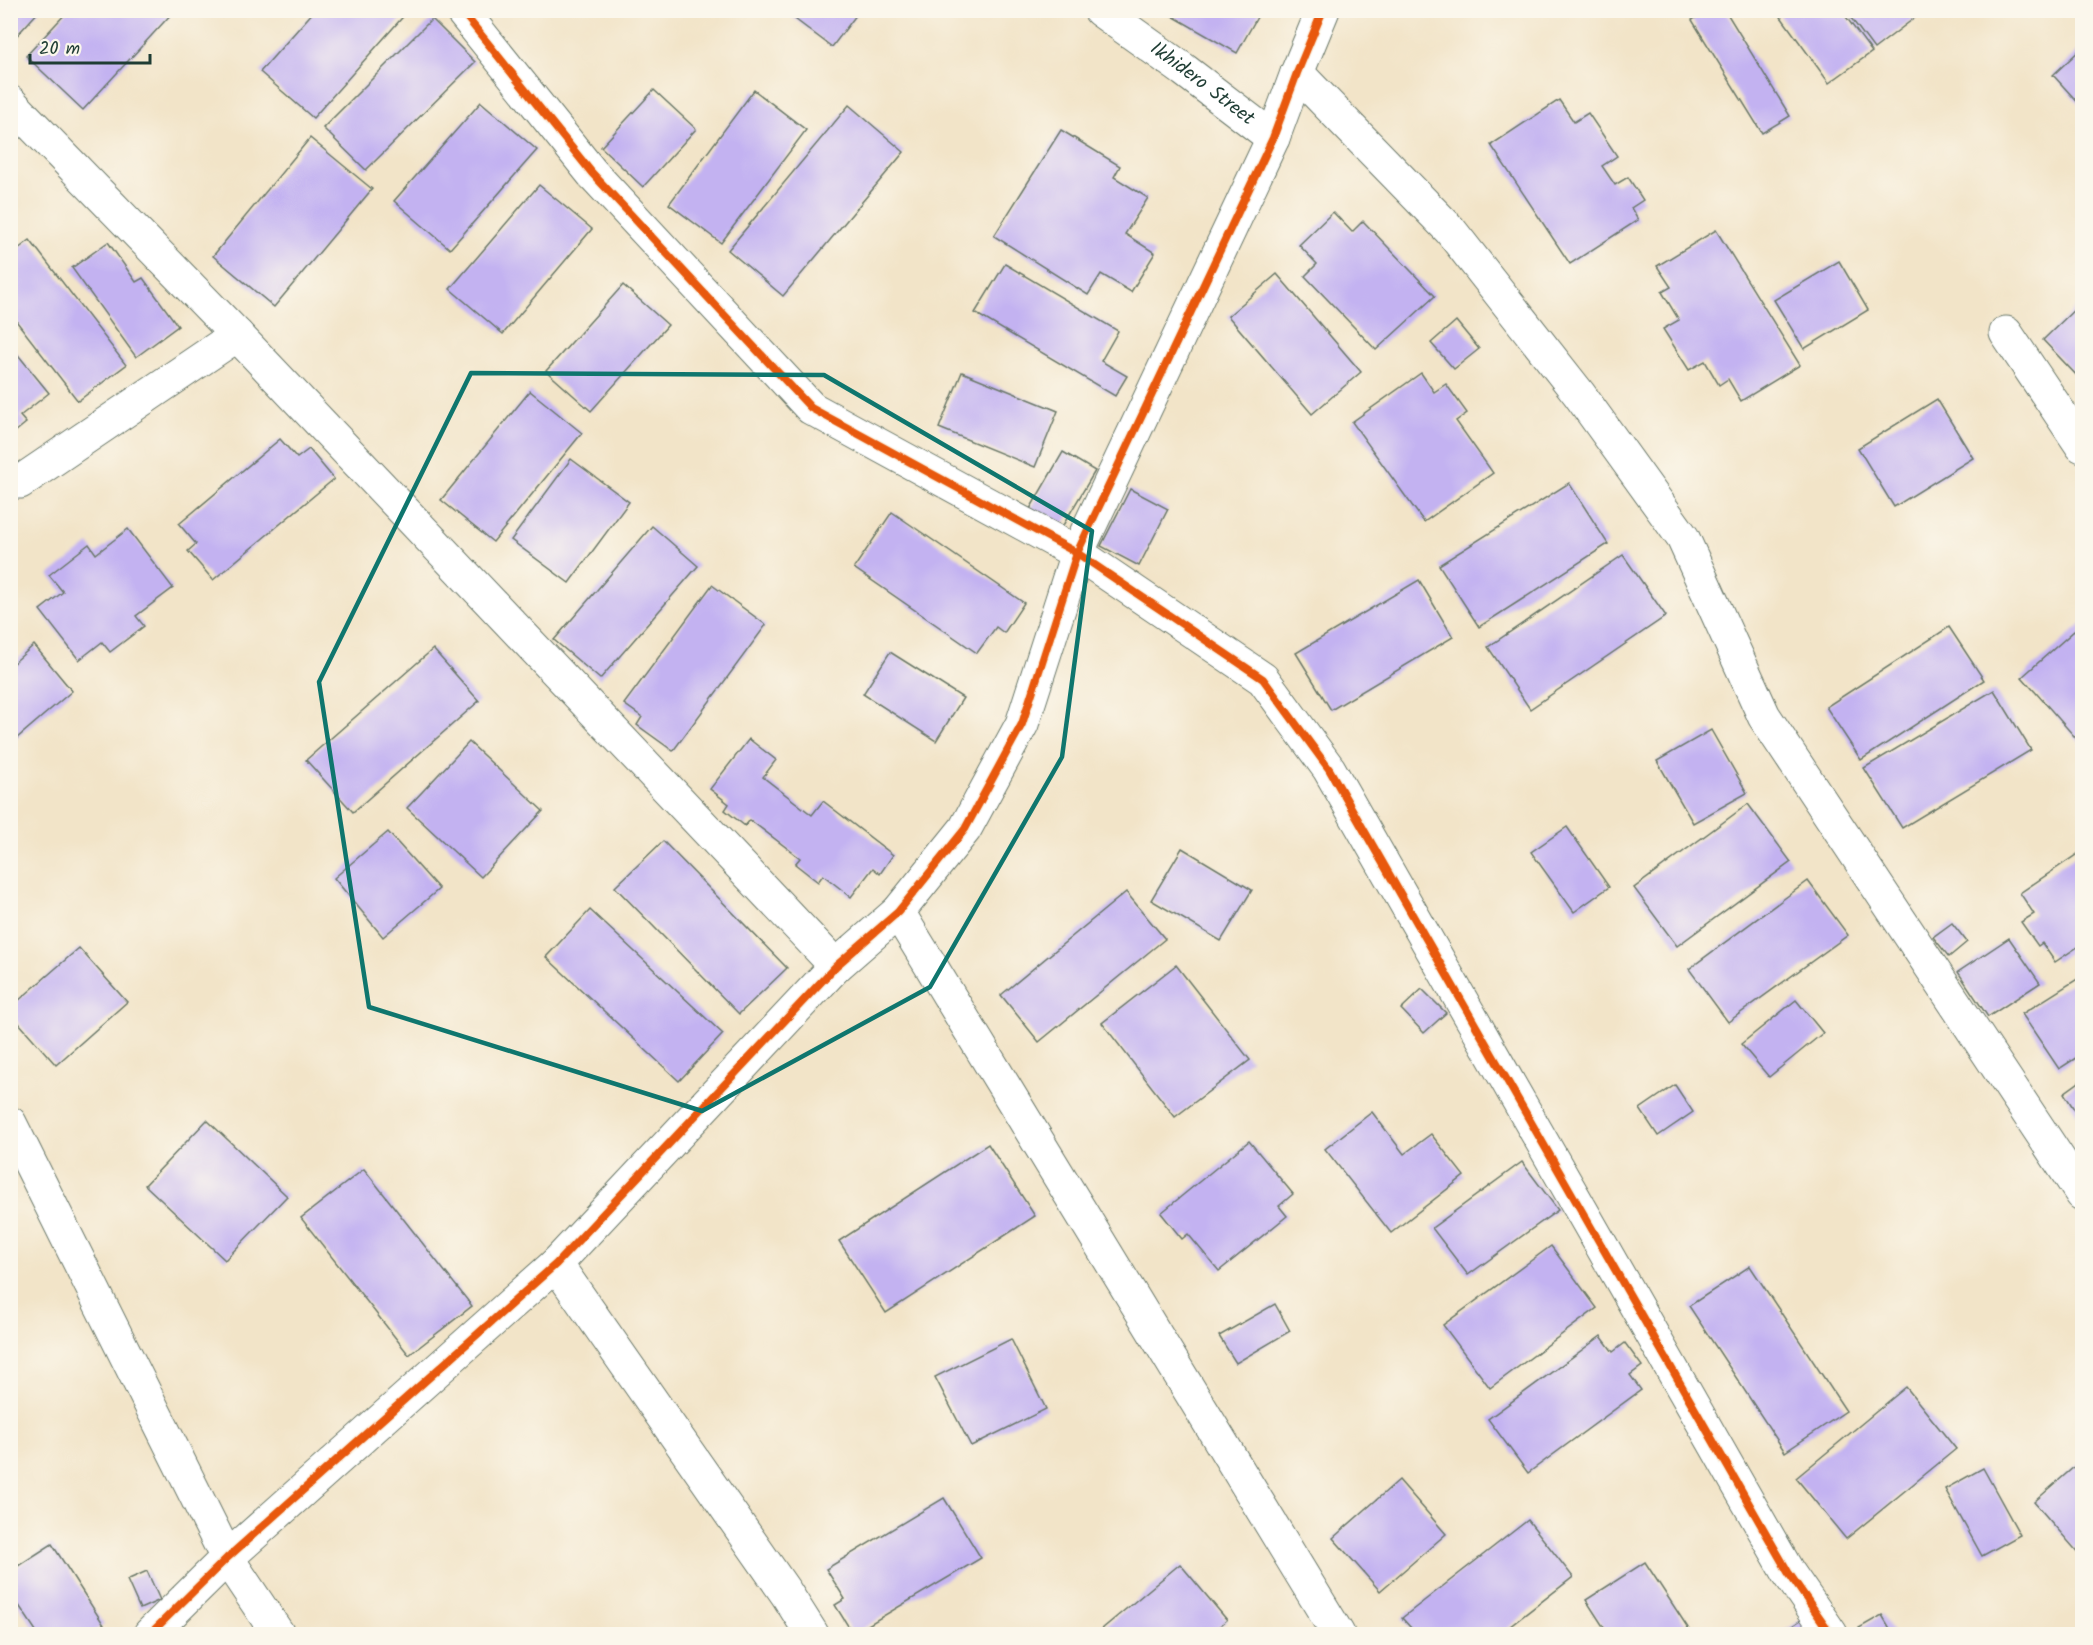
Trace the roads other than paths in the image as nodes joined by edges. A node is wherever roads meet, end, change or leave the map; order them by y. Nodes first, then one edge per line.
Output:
1 (461, 10) edge
2 (1100, 10) edge
3 (1323, 10) edge
4 (1297, 73) junction
5 (10, 102) edge
6 (1273, 138) junction
7 (2006, 333) dead end
8 (237, 335) junction
9 (2082, 446) edge
10 (20, 482) dead end
11 (1077, 553) junction
12 (898, 912) junction
13 (836, 966) junction
14 (10, 1124) edge
15 (2082, 1194) edge
16 (556, 1264) junction
17 (227, 1558) junction
18 (150, 1635) edge
19 (278, 1635) edge
20 (812, 1635) edge
21 (1338, 1635) edge
22 (1831, 1635) edge

1 - 11 street
2 - 6 street, Ikhidero Street
3 - 4 street
4 - 6 street
4 - 15 street
5 - 8 street
6 - 11 street
7 - 9 street
8 - 10 street
8 - 13 street
11 - 12 street
11 - 22 street
12 - 13 street
12 - 21 street
13 - 16 street
14 - 17 street
16 - 17 street
16 - 20 street
17 - 18 street
17 - 19 street

